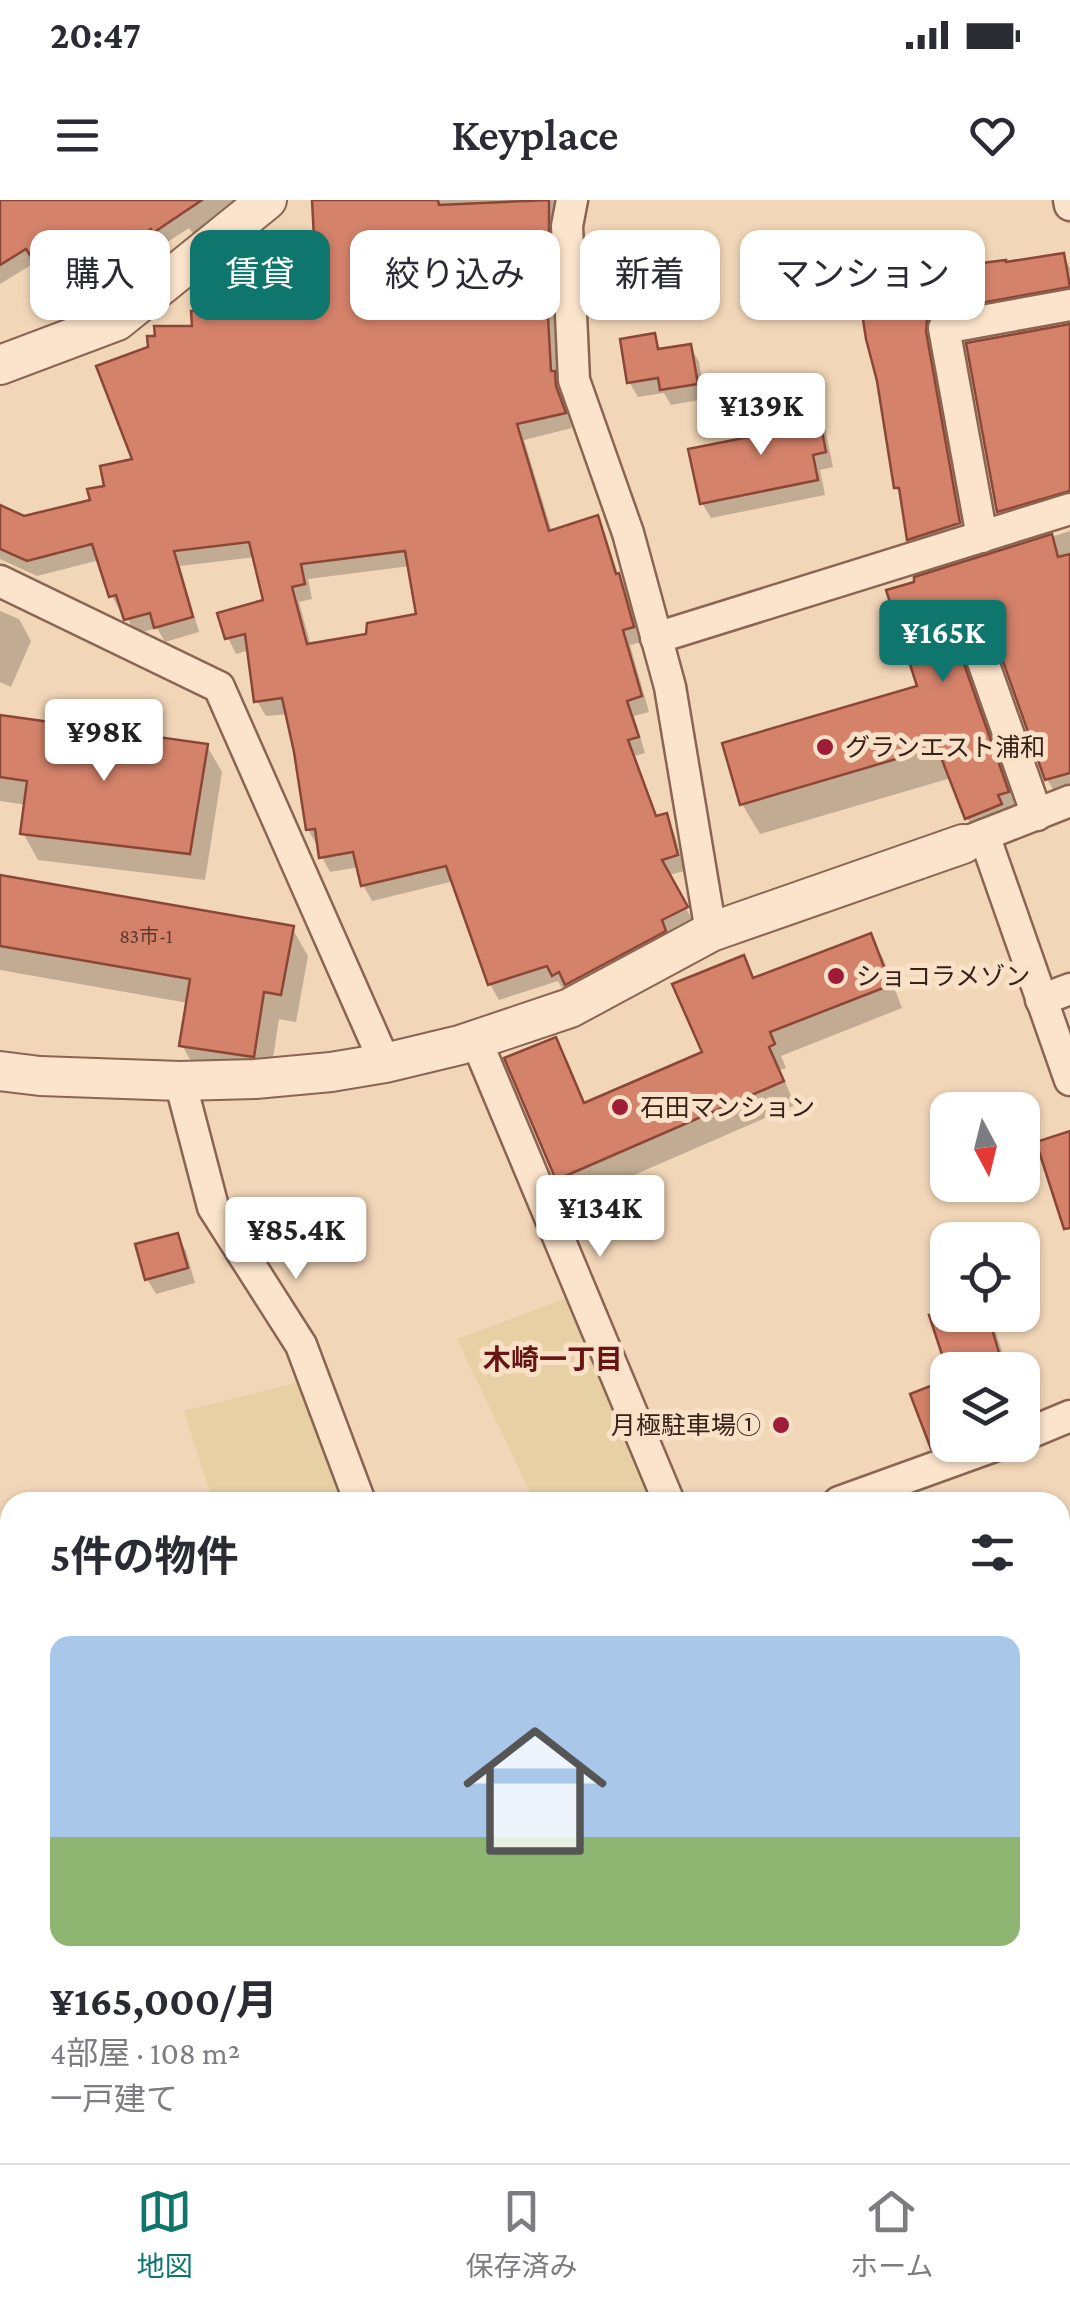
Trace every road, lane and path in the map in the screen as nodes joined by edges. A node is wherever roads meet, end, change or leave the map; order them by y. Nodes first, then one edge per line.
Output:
1 (267, 200) edge
2 (572, 200) edge
3 (1070, 305) edge
4 (0, 365) edge
5 (1070, 509) edge
6 (982, 537) junction
7 (0, 581) edge
8 (656, 638) junction
9 (976, 642) dead end
10 (1070, 802) edge
11 (1037, 815) junction
12 (973, 840) junction
13 (712, 932) junction
14 (1070, 989) edge
15 (1041, 1000) junction
16 (476, 1040) junction
17 (385, 1063) junction
18 (0, 1071) edge
19 (1070, 1080) edge
20 (180, 1081) junction
21 (1070, 1416) edge
22 (1040, 1428) edge
23 (950, 1462) edge
24 (356, 1492) edge
25 (665, 1492) edge
26 (868, 1492) edge

1 - 4 street
2 - 8 street
3 - 6 street
5 - 6 street
6 - 8 street
7 - 17 street
8 - 13 street
9 - 11 street
10 - 11 street
11 - 12 street
12 - 13 street
12 - 15 street
13 - 16 street
14 - 15 street
15 - 19 street
16 - 17 street
16 - 25 street
17 - 20 street
18 - 20 street
20 - 24 street
21 - 22 street
23 - 26 street

